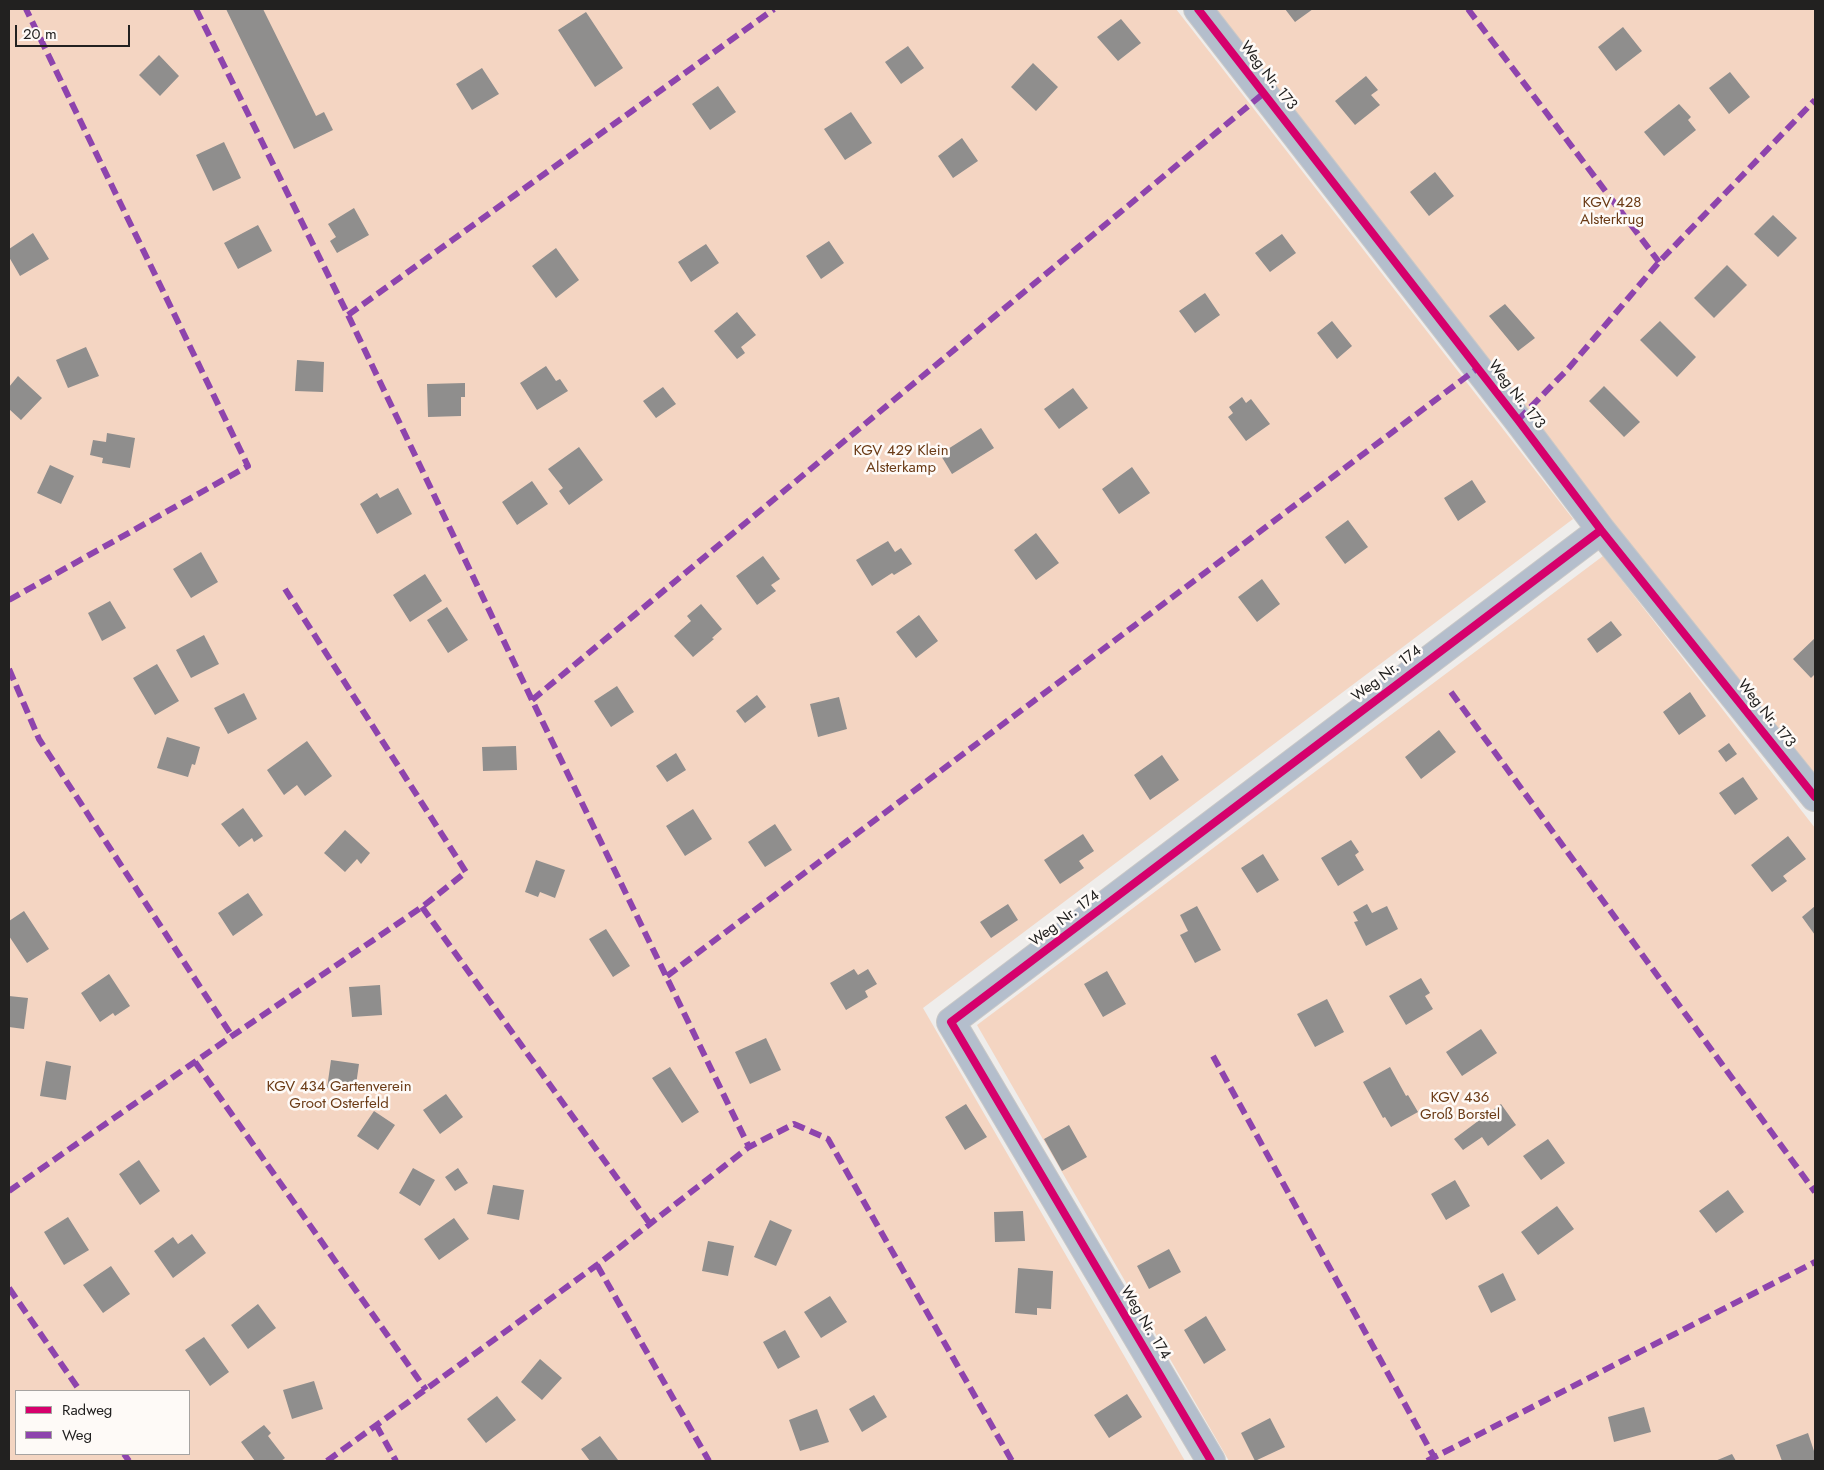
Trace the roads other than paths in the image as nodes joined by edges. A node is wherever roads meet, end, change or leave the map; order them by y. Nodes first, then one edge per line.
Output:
1 (1198, 9) edge
2 (1601, 530) junction
3 (1815, 797) edge
4 (1211, 1461) edge

1 - 2 street, Weg Nr. 173
2 - 3 street, Weg Nr. 173
2 - 4 street, Weg Nr. 174

